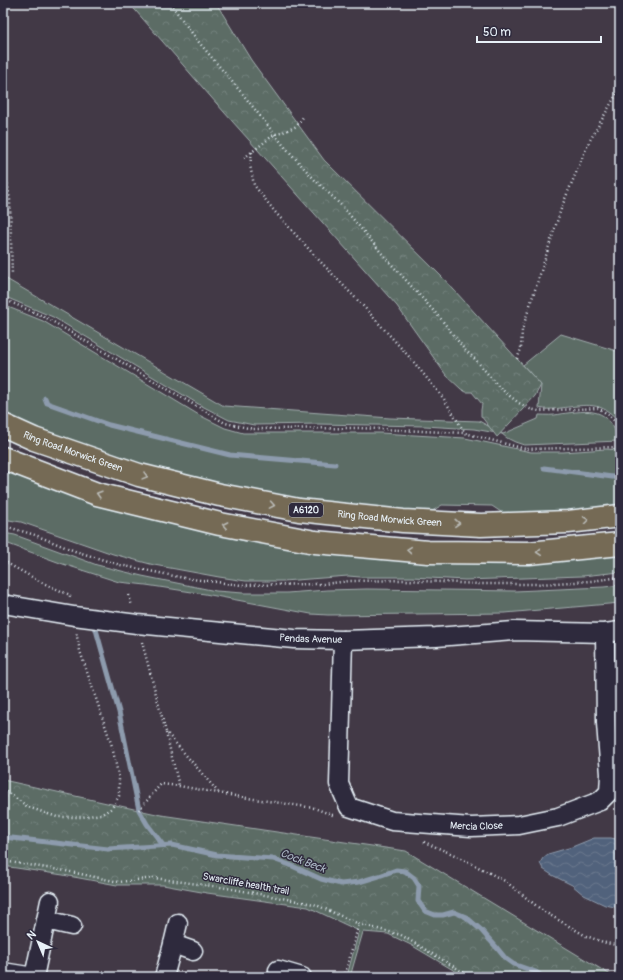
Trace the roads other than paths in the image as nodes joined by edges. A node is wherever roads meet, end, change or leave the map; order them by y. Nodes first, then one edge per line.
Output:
1 (3, 425) edge
2 (3, 458) edge
3 (620, 516) edge
4 (620, 544) edge
5 (3, 604) edge
6 (613, 632) edge
7 (344, 640) junction
8 (50, 901) dead end
9 (46, 920) junction
10 (178, 923) dead end
11 (72, 926) dead end
12 (173, 944) junction
13 (193, 951) dead end
14 (278, 970) dead end
15 (3, 972) edge
16 (34, 977) edge
17 (164, 977) edge
18 (302, 977) edge

1 -> 3 highway, Ring Road Morwick Green / A6120
4 -> 2 highway
5 - 7 street, Pendas Avenue
6 - 7 street, Pendas Avenue
6 - 7 street, Mercia Close
8 - 9 street
9 - 11 street
9 - 16 street
10 - 12 street
12 - 13 street
12 - 17 street
14 - 18 street
15 - 16 street

